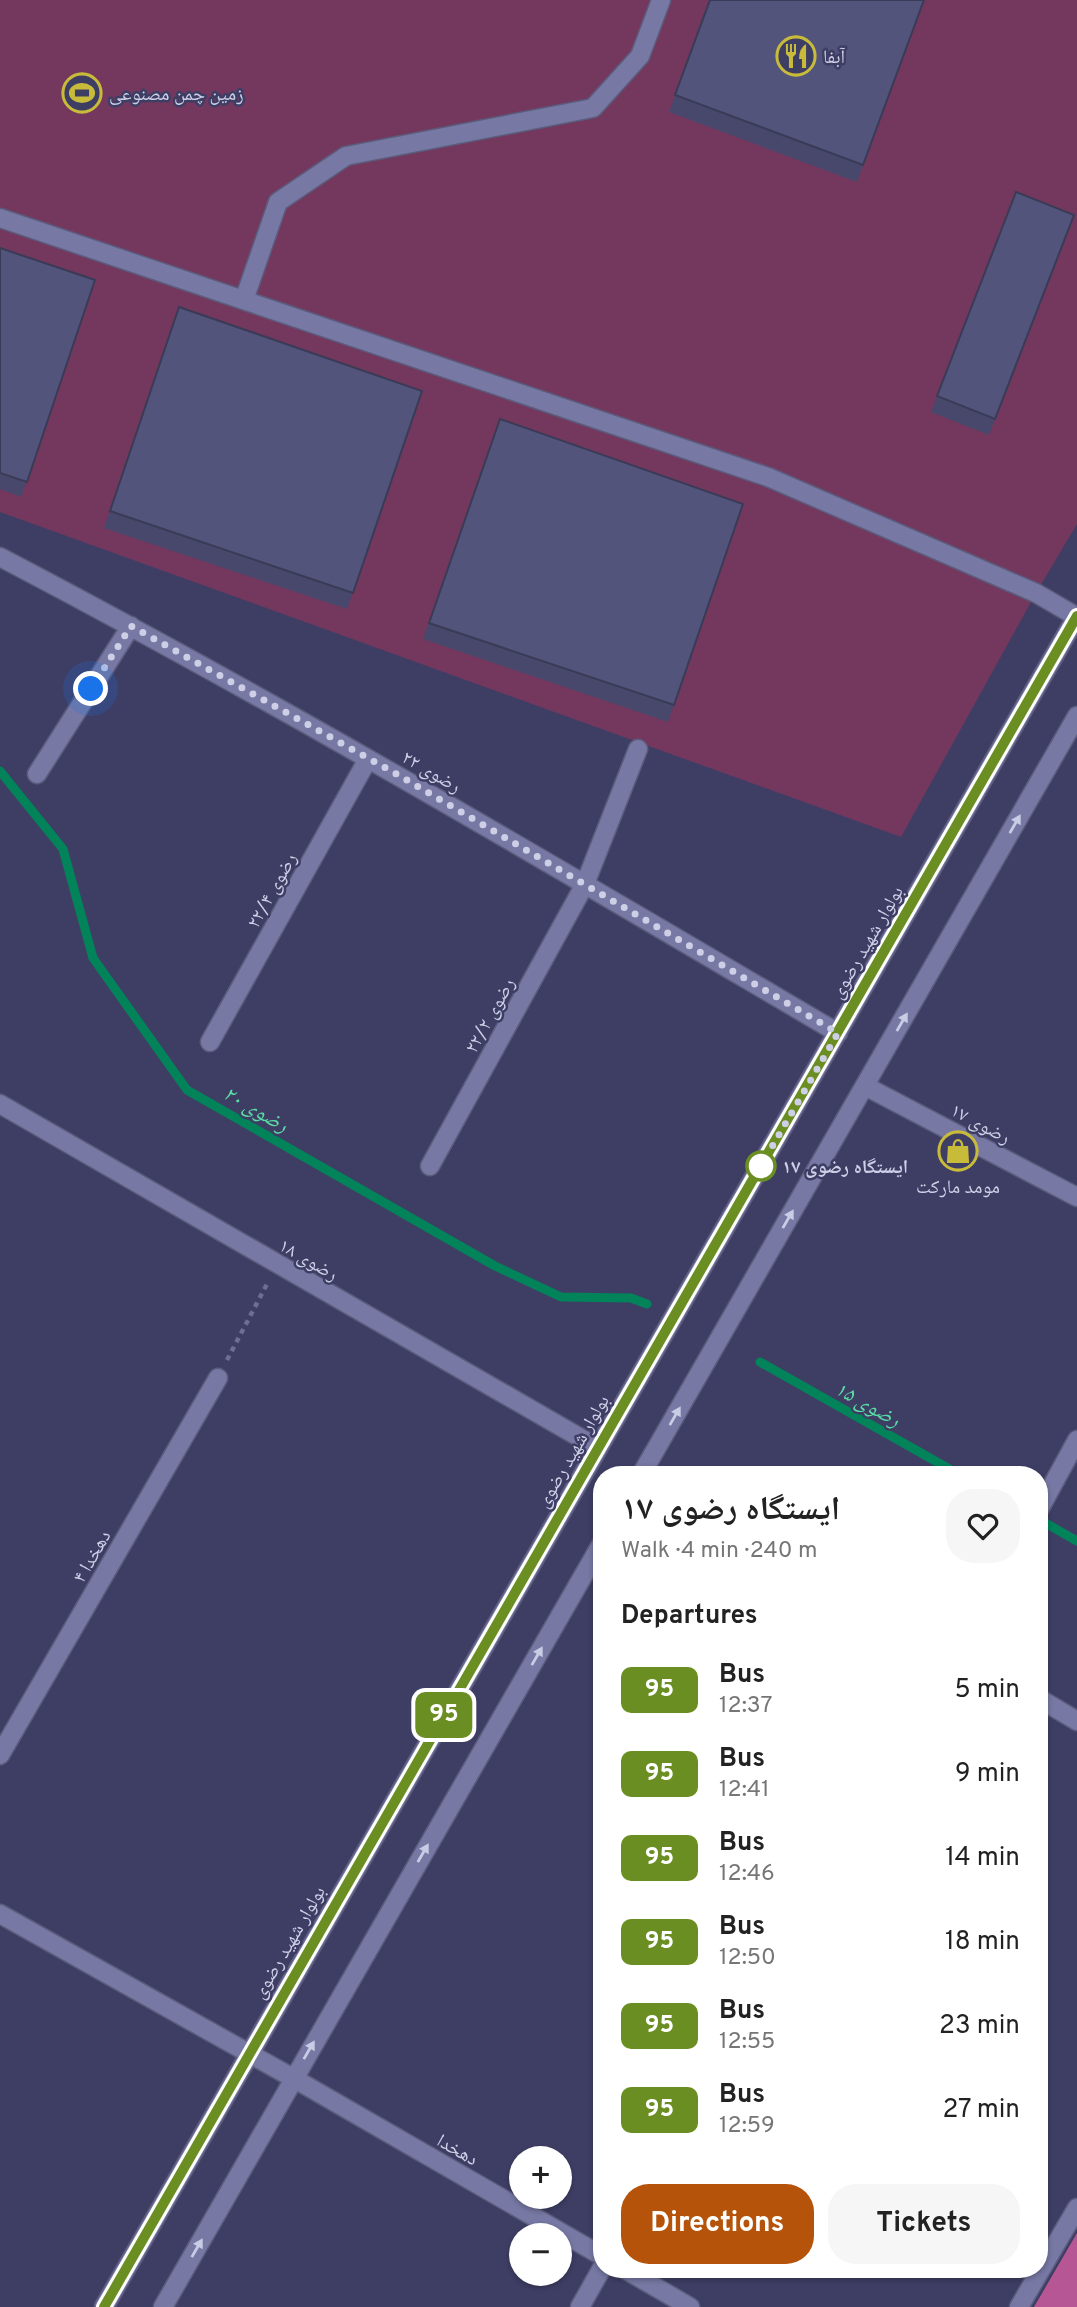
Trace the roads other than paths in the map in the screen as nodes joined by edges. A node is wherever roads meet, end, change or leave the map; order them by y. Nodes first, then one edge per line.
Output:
1 (661, 0) edge
2 (0, 218) edge
3 (244, 300) junction
4 (0, 557) edge
5 (1077, 616) edge
6 (131, 626) junction
7 (1077, 716) edge
8 (638, 749) dead end
9 (369, 759) junction
10 (37, 774) dead end
11 (585, 884) junction
12 (838, 1033) junction
13 (210, 1042) dead end
14 (865, 1086) junction
15 (0, 1104) edge
16 (429, 1166) dead end
17 (1077, 1198) edge
18 (218, 1378) road end
19 (1077, 1440) edge
20 (598, 1448) junction
21 (650, 1466) edge
22 (1048, 1493) edge
23 (593, 1559) edge
24 (1048, 1704) edge
25 (1077, 1721) edge
26 (0, 1755) edge
27 (0, 1913) edge
28 (248, 2054) junction
29 (293, 2078) junction
30 (1077, 2208) edge
31 (593, 2251) edge
32 (1048, 2258) edge
33 (596, 2278) edge
34 (640, 2278) edge
35 (1036, 2278) edge
36 (104, 2307) edge
37 (163, 2307) edge
38 (579, 2307) edge
39 (690, 2307) edge
40 (1019, 2307) edge

1 - 3 street
2 - 3 street
3 - 5 street
4 - 6 street, رضوی ۲۲
5 - 12 street, بولوار شهید رضوی
6 - 9 street, رضوی ۲۲
6 - 10 street
14 -> 7 street
8 - 11 street, رضوی ۲۲/۲
9 - 11 street, رضوی ۲۲
9 - 13 street, رضوی ۲۲/۴
11 - 12 street, رضوی ۲۲
11 - 16 street, رضوی ۲۲/۲
12 - 20 street, بولوار شهید رضوی
14 - 17 street, رضوی ۱۷
21 -> 14 street
15 - 20 street, رضوی ۱۸
18 - 26 street, دهخدا ۴
19 - 22 street
20 - 28 street, بولوار شهید رضوی
29 -> 23 street
24 - 25 street
27 - 28 street
28 - 29 street, دهخدا
28 - 36 street, بولوار شهید رضوی
29 - 31 street, دهخدا
37 -> 29 street
30 - 32 street
33 - 38 street
34 - 39 street
35 - 40 street

